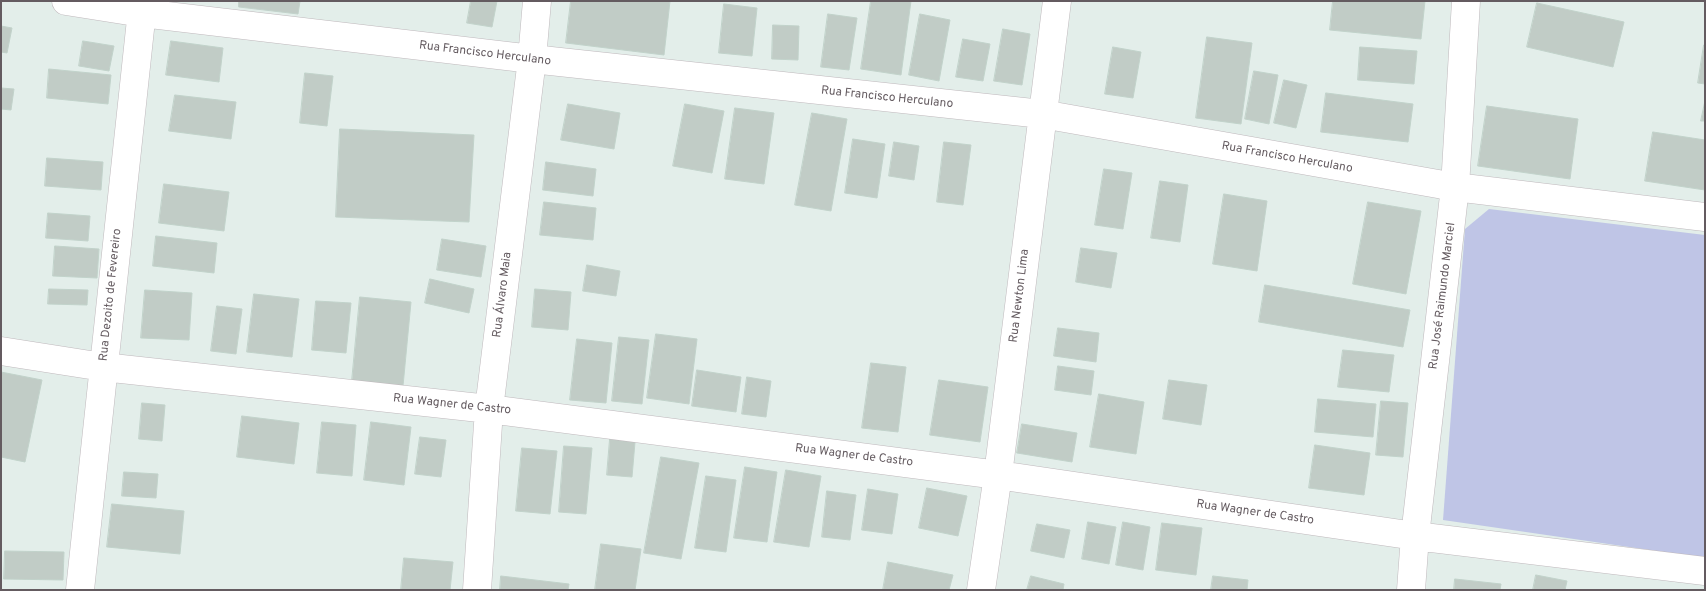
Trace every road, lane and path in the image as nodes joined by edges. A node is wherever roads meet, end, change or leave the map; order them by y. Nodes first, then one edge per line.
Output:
1 (66, 1) edge
2 (537, 1) edge
3 (1057, 1) edge
4 (1466, 1) edge
5 (142, 7) edge
6 (532, 60) junction
7 (1042, 114) junction
8 (1455, 187) junction
9 (1705, 217) edge
10 (1, 351) edge
11 (103, 367) junction
12 (489, 409) junction
13 (998, 475) junction
14 (1415, 536) junction
15 (1705, 571) edge
16 (80, 590) edge
17 (477, 590) edge
18 (981, 590) edge
19 (1411, 590) edge

1 - 5 street, Rua Francisco Herculano
2 - 6 street, Rua Álvaro Maia
3 - 7 street, Rua Newton Lima
4 - 8 street, Rua José Raimundo Marciel
5 - 6 street, Rua Francisco Herculano
5 - 11 street, Rua Dezoito de Fevereiro
6 - 7 street, Rua Francisco Herculano
6 - 12 street, Rua Álvaro Maia
7 - 8 street, Rua Francisco Herculano
7 - 13 street, Rua Newton Lima
8 - 9 street, Rua Francisco Herculano
8 - 14 street, Rua José Raimundo Marciel
10 - 11 street, Rua Wagner de Castro
11 - 12 street, Rua Wagner de Castro
11 - 16 street, Rua Dezoito de Fevereiro
12 - 13 street, Rua Wagner de Castro
12 - 17 street, Rua Álvaro Maia
13 - 14 street, Rua Wagner de Castro
13 - 18 street, Rua Newton Lima
14 - 15 street, Rua Wagner de Castro
14 - 19 street, Rua José Raimundo Marciel

